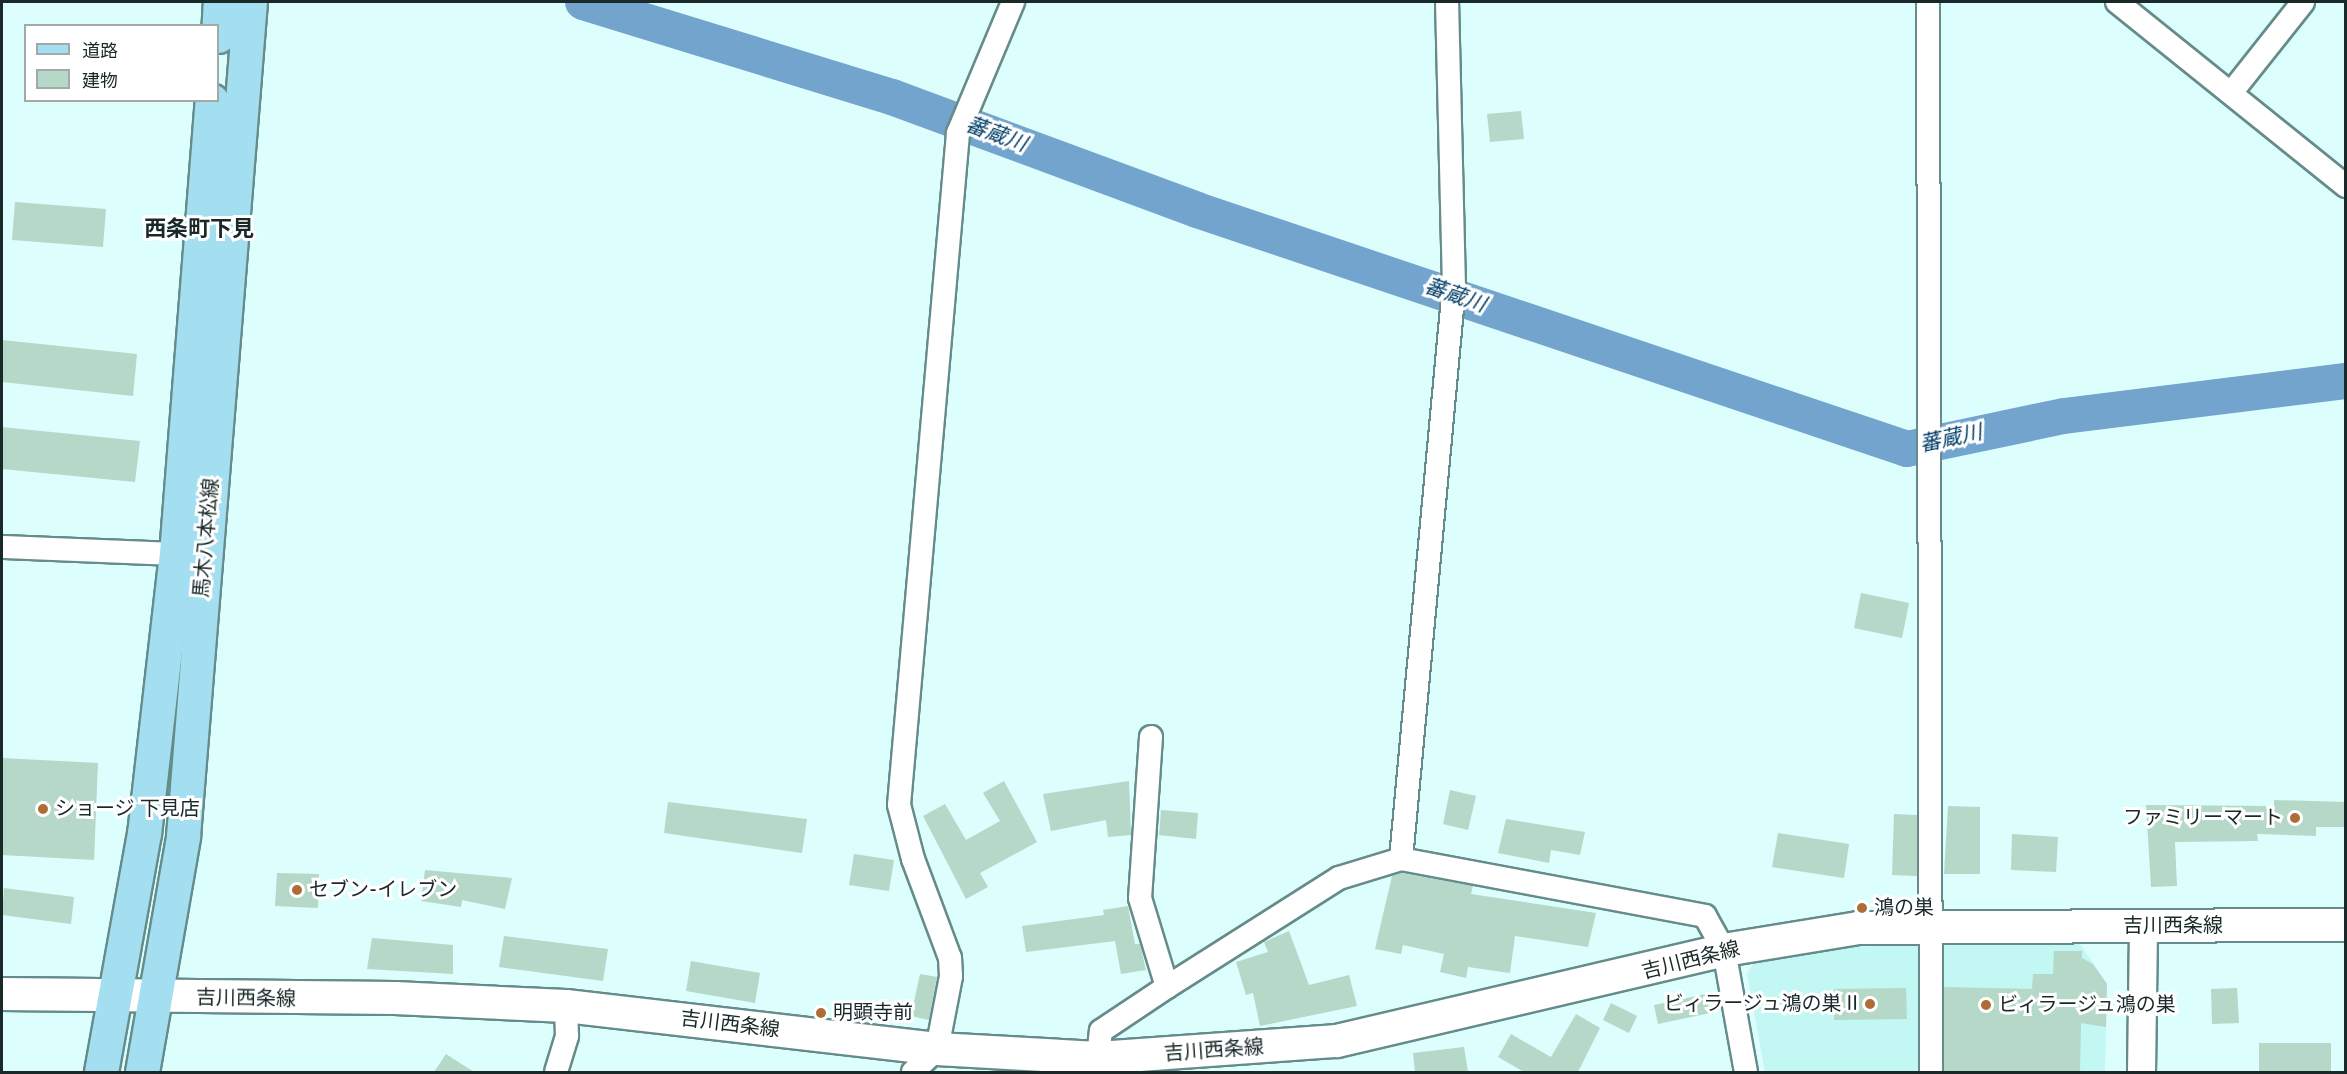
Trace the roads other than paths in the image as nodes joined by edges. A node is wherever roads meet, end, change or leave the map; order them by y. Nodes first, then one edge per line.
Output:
1 (220, 2) edge
2 (250, 2) edge
3 (1013, 2) edge
4 (1447, 2) edge
5 (1928, 2) edge
6 (2117, 2) edge
7 (2303, 2) edge
8 (219, 24) edge
9 (2231, 93) junction
10 (212, 102) edge
11 (2346, 186) edge
12 (2, 547) edge
13 (176, 554) junction
14 (1150, 737) dead end
15 (1401, 859) junction
16 (2346, 925) edge
17 (2143, 926) junction
18 (1933, 927) junction
19 (1724, 950) junction
20 (1167, 987) junction
21 (2, 994) edge
22 (115, 997) junction
23 (157, 997) junction
24 (566, 1006) junction
25 (937, 1049) junction
26 (1098, 1058) junction
27 (1018, 1064) edge
28 (101, 1072) edge
29 (142, 1072) edge
30 (556, 1072) edge
31 (913, 1072) edge
32 (1746, 1072) edge
33 (1931, 1072) edge
34 (2140, 1072) edge

1 - 8 main road
2 - 23 main road, 馬木八本松線
3 - 25 street
4 - 15 street
5 - 18 street
6 - 9 street
7 - 9 street
9 - 11 street
10 - 13 main road, 馬木八本松線
12 - 13 street
13 - 22 main road, 馬木八本松線
14 - 20 street
15 - 19 street
15 - 20 street
16 - 17 main road, 吉川西条線
17 - 18 main road, 吉川西条線
17 - 34 street
18 - 19 main road, 吉川西条線
18 - 33 street
19 - 26 main road, 吉川西条線
19 - 32 street
20 - 26 street
21 - 22 main road, 吉川西条線
22 - 23 main road, 吉川西条線
22 - 28 main road, 馬木八本松線
23 - 24 main road, 吉川西条線
23 - 29 main road, 馬木八本松線
24 - 25 main road, 吉川西条線
24 - 30 street
25 - 27 main road, 吉川西条線
25 - 31 street
26 - 27 main road, 吉川西条線

